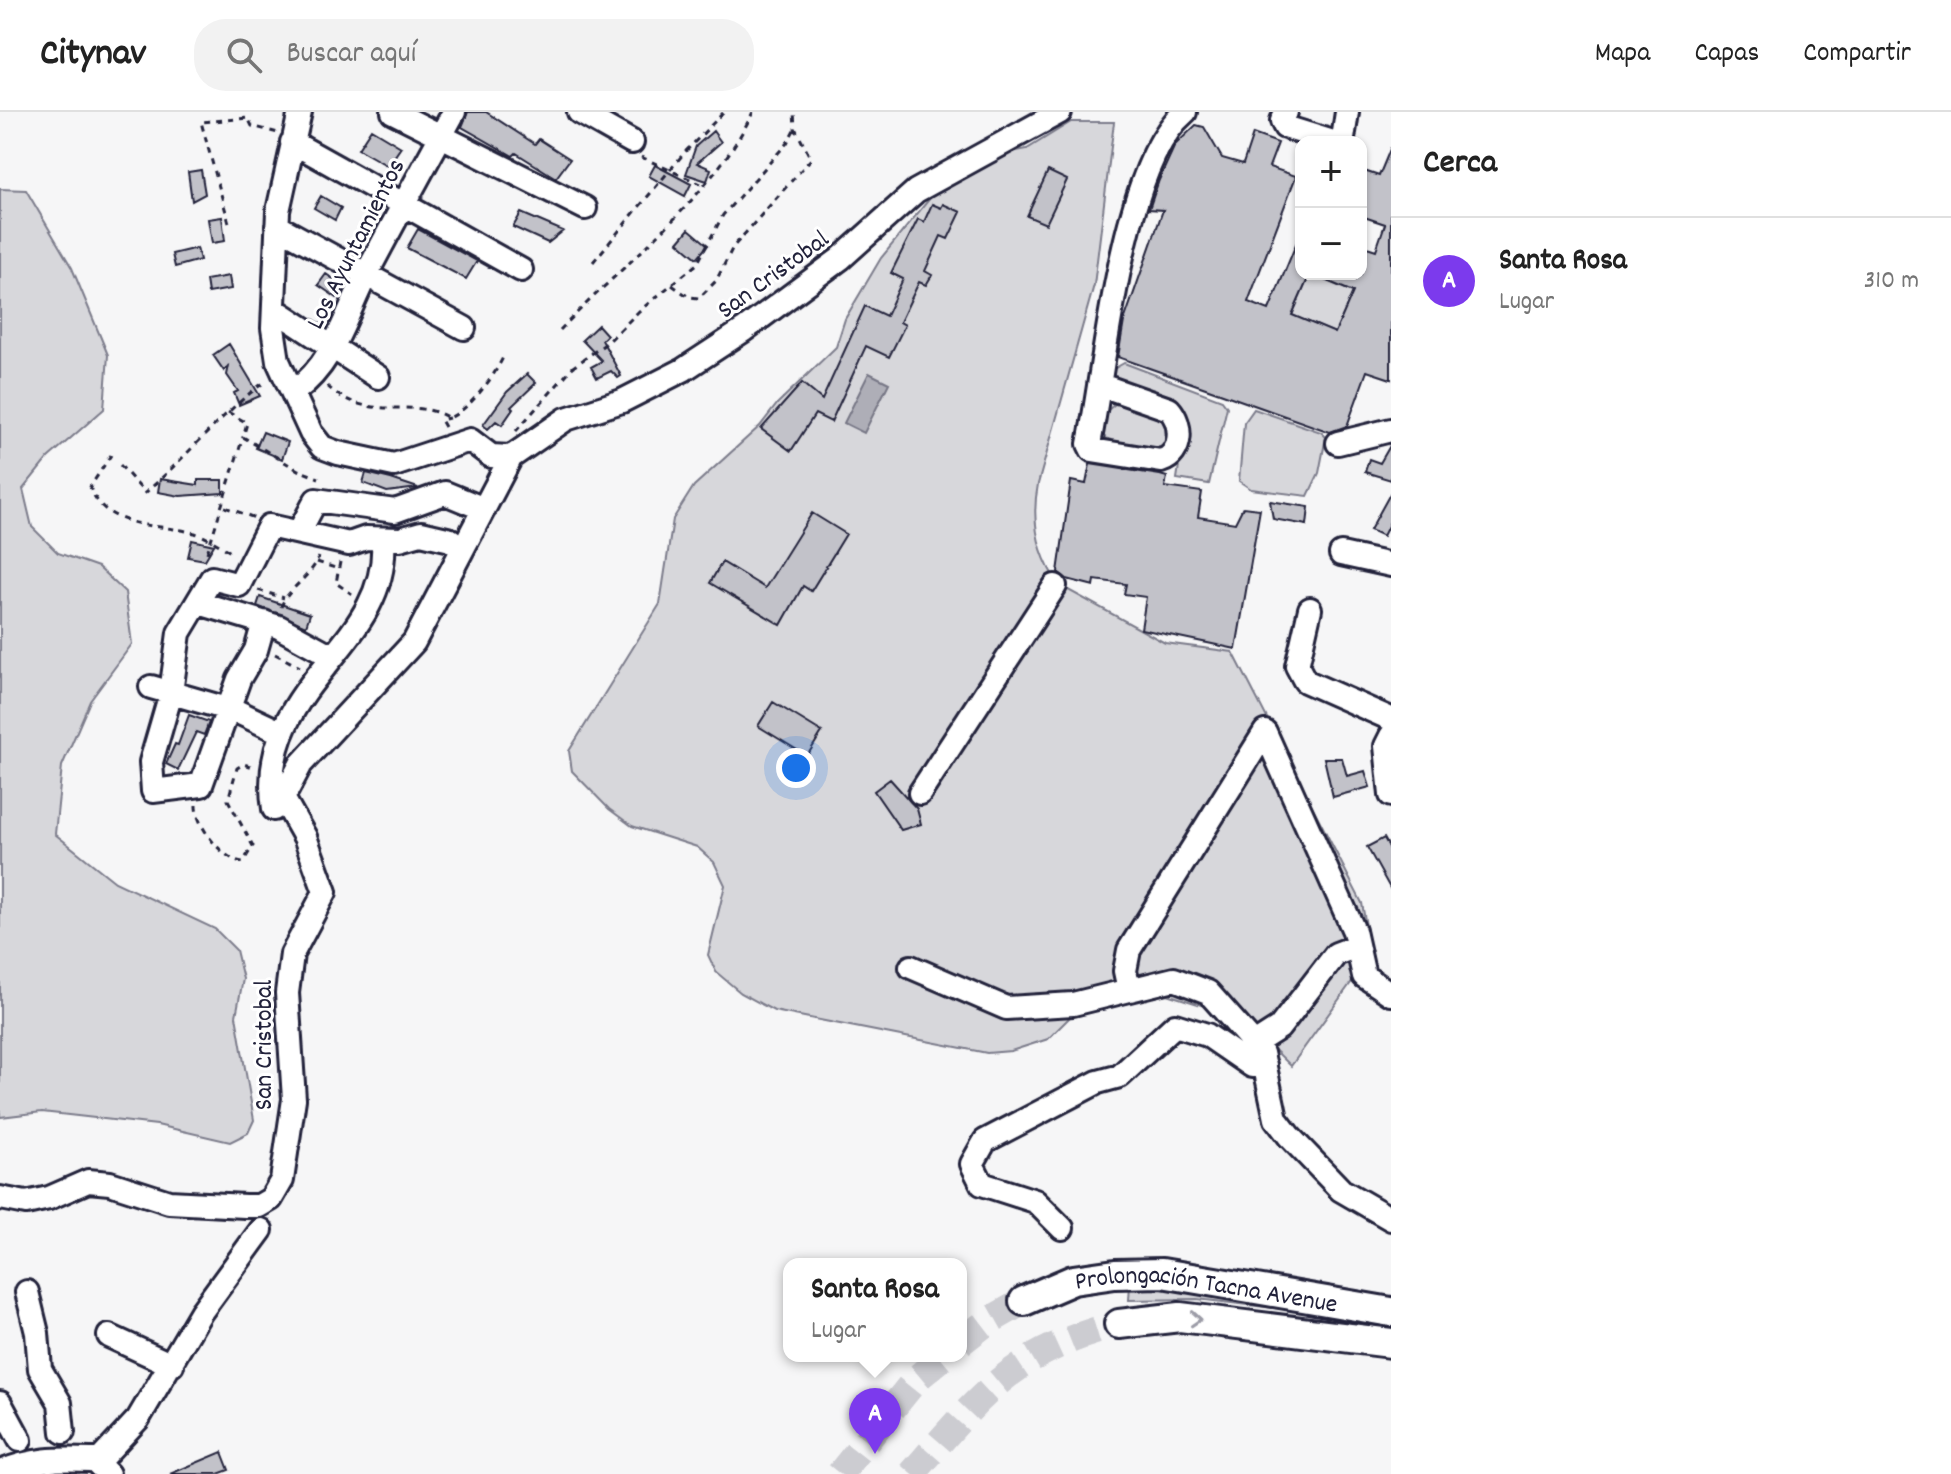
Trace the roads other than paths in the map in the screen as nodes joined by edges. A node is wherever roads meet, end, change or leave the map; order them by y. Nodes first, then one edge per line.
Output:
1 (300, 112) edge
2 (393, 112) edge
3 (454, 112) edge
4 (579, 112) edge
5 (1185, 112) edge
6 (1286, 112) edge
7 (1347, 112) edge
8 (1058, 114) edge
9 (1315, 136) edge
10 (1343, 136) edge
11 (440, 137) junction
12 (293, 139) junction
13 (636, 149) road end
14 (404, 206) junction
15 (585, 208) dead end
16 (277, 226) junction
17 (521, 270) dead end
18 (367, 272) junction
19 (274, 309) junction
20 (464, 328) dead end
21 (331, 349) junction
22 (378, 377) dead end
23 (1101, 385) dead end
24 (295, 391) junction
25 (1391, 430) edge
26 (1338, 443) dead end
27 (511, 457) junction
28 (420, 500) junction
29 (484, 509) junction
30 (299, 532) junction
31 (421, 533) junction
32 (383, 539) junction
33 (461, 549) junction
34 (1341, 554) dead end
35 (1391, 565) edge
36 (1055, 586) dead end
37 (199, 603) junction
38 (1310, 609) dead end
39 (269, 624) junction
40 (332, 656) junction
41 (161, 690) junction
42 (228, 710) junction
43 (1391, 719) edge
44 (280, 732) junction
45 (1391, 736) edge
46 (920, 793) dead end
47 (1391, 795) edge
48 (283, 798) junction
49 (1357, 946) junction
50 (911, 967) dead end
51 (1129, 990) junction
52 (1391, 994) edge
53 (1254, 1044) junction
54 (1265, 1065) junction
55 (0, 1198) edge
56 (1391, 1219) edge
57 (1062, 1228) dead end
58 (261, 1230) dead end
59 (27, 1292) dead end
60 (1024, 1301) tunnel mouth
61 (1391, 1312) edge
62 (1119, 1324) tunnel mouth
63 (109, 1336) dead end
64 (1391, 1343) edge
65 (172, 1365) junction
66 (0, 1403) edge
67 (63, 1432) dead end
68 (20, 1440) dead end
69 (103, 1468) edge
70 (0, 1472) edge

1 - 12 street
2 - 11 street
3 - 11 street, Los Ayuntamientos
4 - 13 street
5 - 23 street
6 - 9 street
7 - 10 street
8 - 27 street, San Cristobal
11 - 14 street, Los Ayuntamientos
11 - 15 street
12 - 14 street
12 - 16 street
14 - 17 street
14 - 18 street, Los Ayuntamientos
16 - 18 street
16 - 19 street
18 - 20 street
18 - 21 street, Los Ayuntamientos
19 - 21 street
19 - 24 street
21 - 22 street
21 - 24 street, Los Ayuntamientos
24 - 27 street
25 - 26 street
27 - 29 street, San Cristobal
28 - 29 street
28 - 30 street
28 - 31 street
29 - 33 street, San Cristobal
30 - 32 street
30 - 37 street
31 - 32 street
31 - 33 street
32 - 40 street
33 - 48 street, San Cristobal
34 - 35 street
36 - 46 street
37 - 39 street
37 - 41 street
38 - 43 street
39 - 40 street
39 - 42 street
40 - 44 street
41 - 42 street
41 - 42 street
42 - 44 street
44 - 48 street
45 - 47 street
48 - 55 street, San Cristobal
49 - 51 street
49 - 52 street
49 - 53 street
50 - 51 street
51 - 53 street
53 - 54 street
54 - 56 street
54 - 57 street
58 - 65 street
59 - 67 street
60 - 61 main road, Prolongación Tacna Avenue
62 -> 64 main road, Prolongación Tacna Avenue
63 - 65 street
65 - 69 street
66 - 68 street
69 - 70 street

